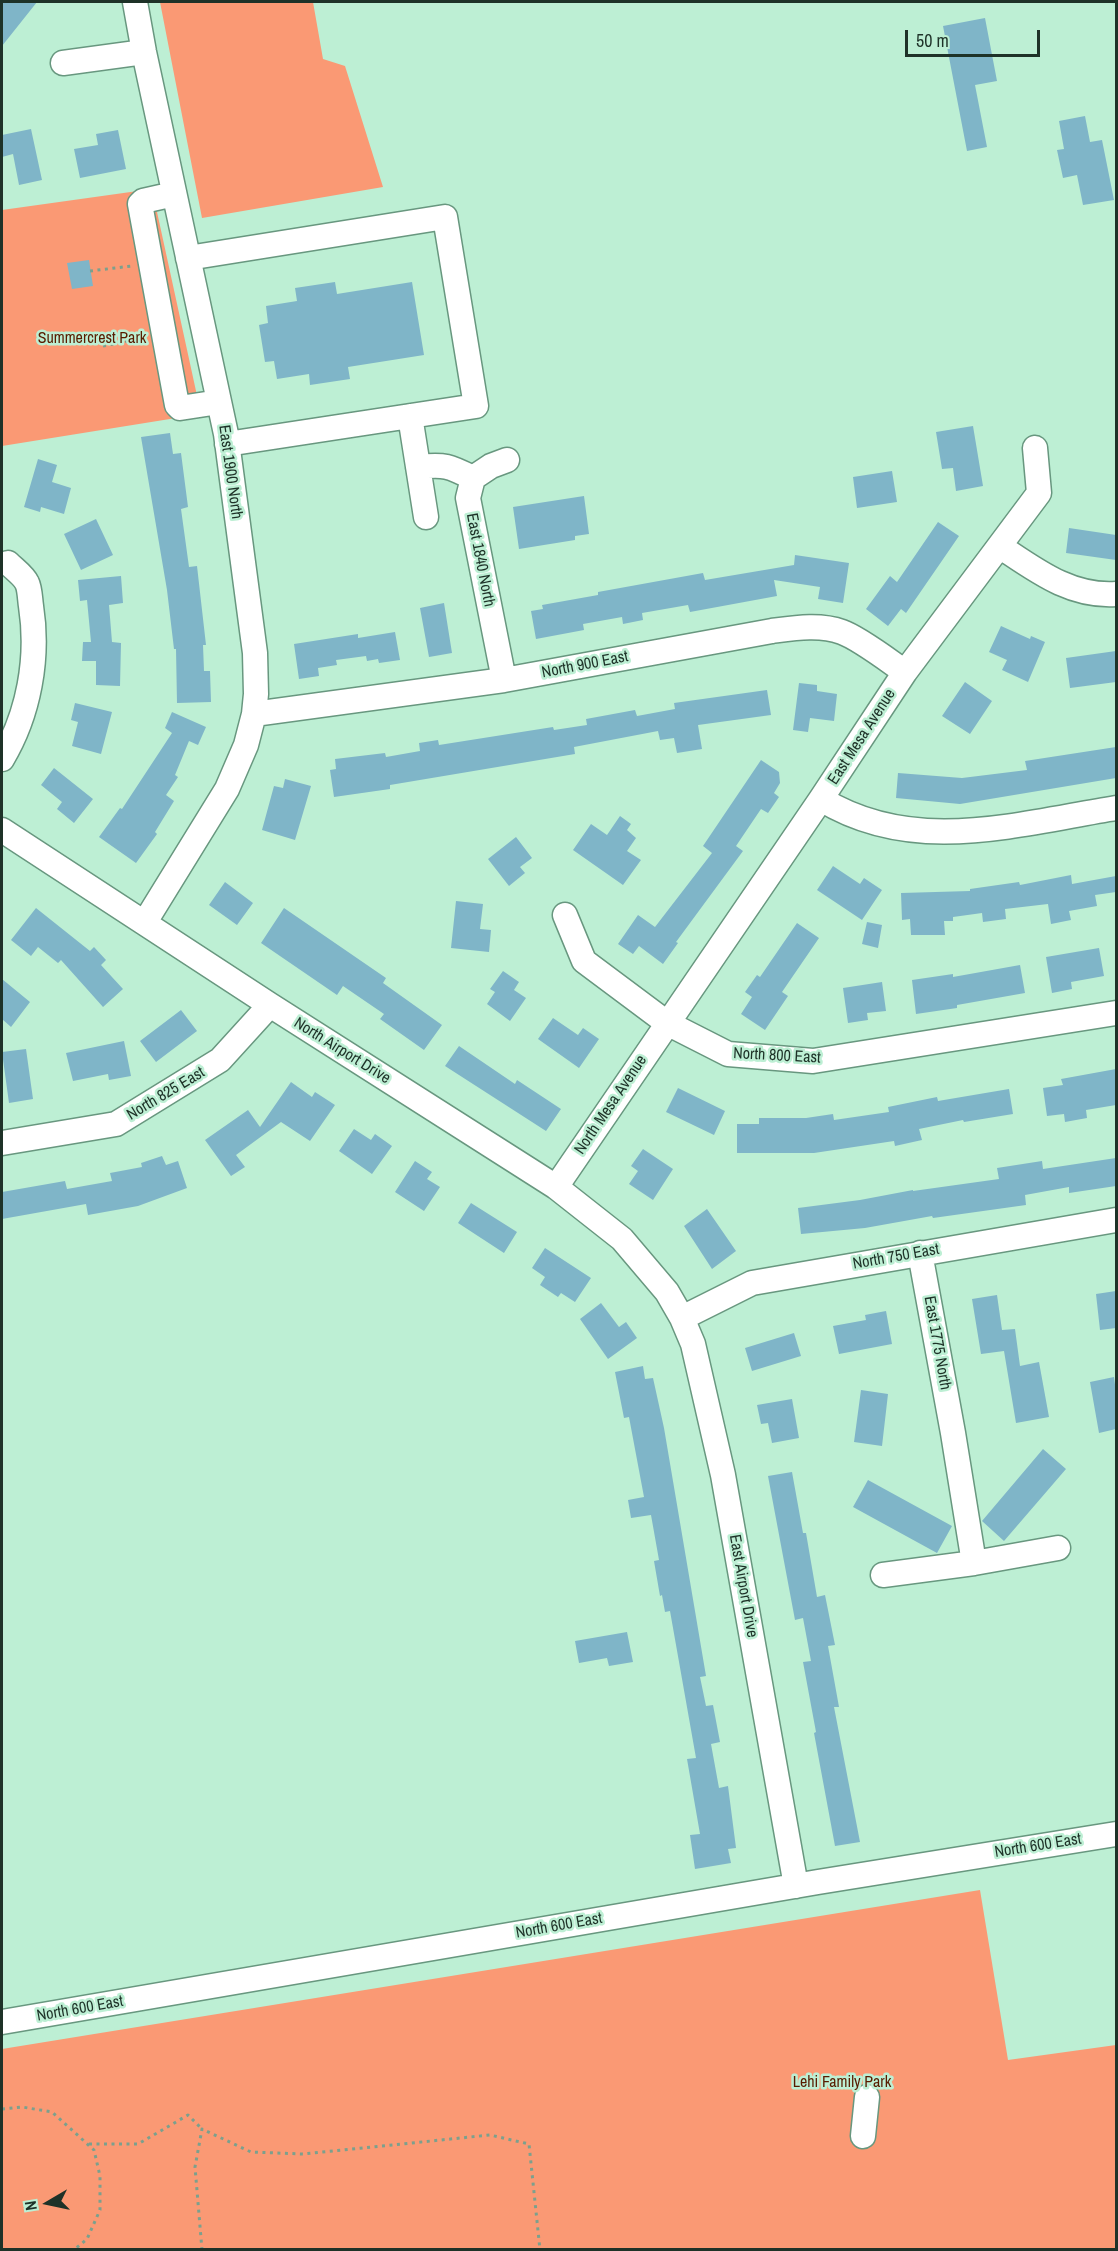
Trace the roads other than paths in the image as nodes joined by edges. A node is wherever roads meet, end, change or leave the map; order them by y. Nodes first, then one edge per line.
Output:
1 (135, 2) edge
2 (144, 52) junction
3 (63, 63) dead end
4 (174, 194) junction
5 (188, 258) junction
6 (219, 402) junction
7 (410, 416) junction
8 (227, 444) junction
9 (1035, 448) dead end
10 (507, 460) dead end
11 (418, 467) junction
12 (473, 478) junction
13 (426, 517) dead end
14 (1000, 547) junction
15 (8, 563) dead end
16 (1116, 594) edge
17 (905, 672) junction
18 (504, 680) junction
19 (254, 714) junction
20 (2, 759) edge
21 (821, 799) junction
22 (1116, 808) edge
23 (2, 830) edge
24 (565, 915) dead end
25 (145, 922) junction
26 (270, 1005) junction
27 (1116, 1013) edge
28 (666, 1023) junction
29 (2, 1143) edge
30 (556, 1188) junction
31 (1116, 1220) edge
32 (920, 1253) junction
33 (667, 1292) joint
34 (682, 1318) junction
35 (1058, 1548) dead end
36 (974, 1563) junction
37 (883, 1575) dead end
38 (1116, 1834) edge
39 (796, 1886) junction
40 (2, 2022) edge
41 (867, 2097) dead end
42 (863, 2136) dead end

1 - 2 street, East 1900 North
2 - 3 street
2 - 4 street, East 1900 North
4 - 5 street, East 1900 North
4 - 6 street
5 - 6 street, East 1900 North
5 - 7 street
6 - 8 street, East 1900 North
7 - 8 street
7 - 11 street
8 - 19 street, East 1900 North
9 - 14 street, East Mesa Avenue
10 - 12 street
11 - 12 street
11 - 13 street
12 - 18 street, East 1840 North
14 - 16 street
14 - 17 street, East Mesa Avenue
15 - 20 street
17 - 18 street, North 900 East
17 - 21 street, East Mesa Avenue
18 - 19 street, North 900 East
19 - 25 street, East 1900 North
21 - 22 street
21 - 28 street, East Mesa Avenue
23 - 25 street, North Airport Drive
24 - 28 street, North 800 East
25 - 26 street, North Airport Drive
26 - 29 street, North 825 East
26 - 30 street, North Airport Drive
27 - 28 street, North 800 East
28 - 30 street, North Mesa Avenue
30 - 33 street, North Airport Drive
31 - 32 street, North 750 East
32 - 34 street, North 750 East
32 - 36 street, East 1775 North
33 - 34 street, East Airport Drive
34 - 39 street, East Airport Drive
35 - 36 street
36 - 37 street
38 - 39 street, North 600 East
39 - 40 street, North 600 East
41 - 42 street

